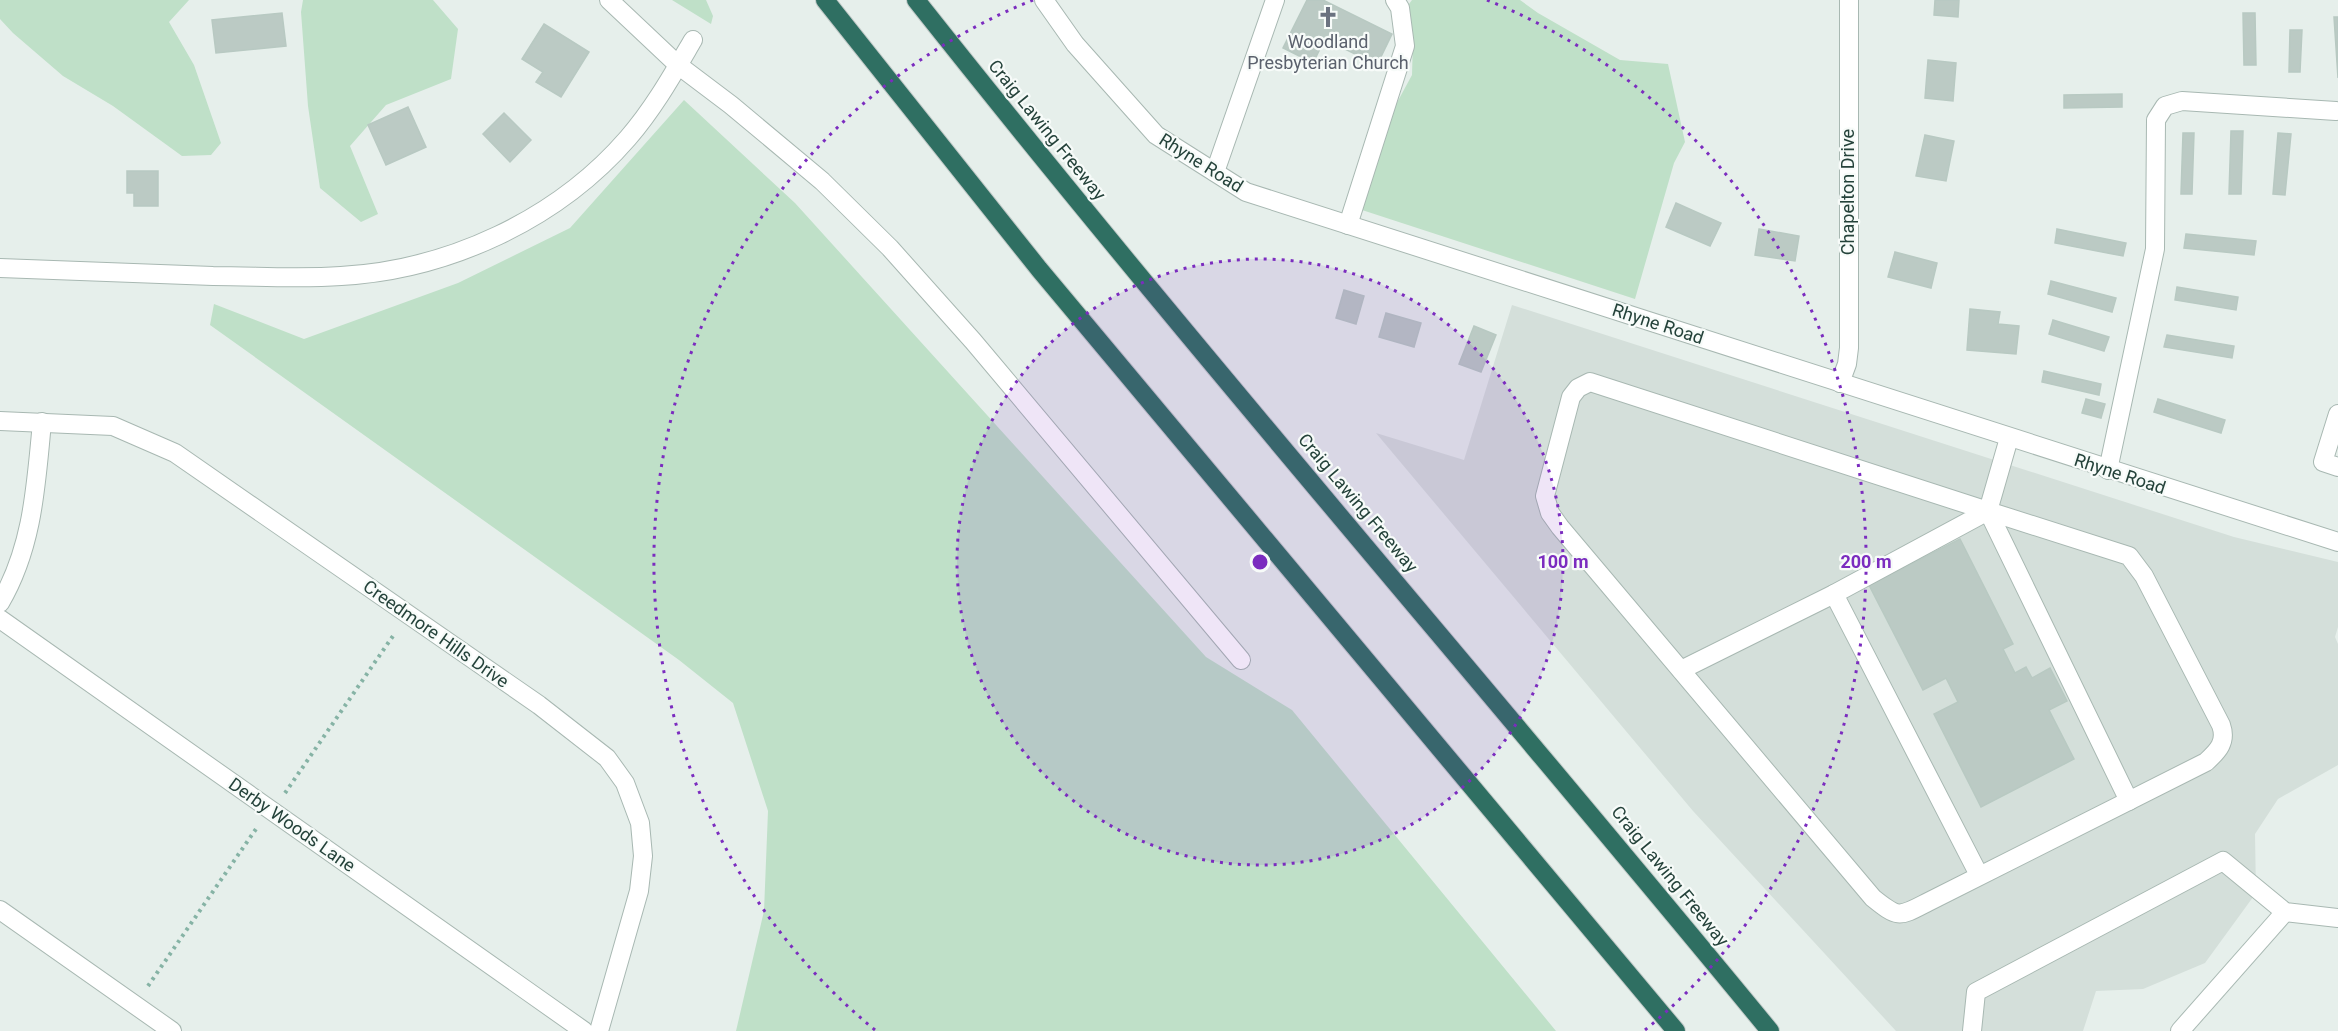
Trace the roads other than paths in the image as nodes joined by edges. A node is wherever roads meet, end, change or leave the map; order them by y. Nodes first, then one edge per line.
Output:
1 (609, 0) edge
2 (825, 0) edge
3 (916, 0) edge
4 (1044, 0) edge
5 (1275, 0) edge
6 (1395, 0) edge
7 (1849, 0) edge
8 (693, 40) dead end
9 (678, 66) junction
10 (2336, 111) dead end
11 (1215, 172) junction
12 (1348, 225) junction
13 (0, 268) edge
14 (1840, 383) junction
15 (2338, 414) edge
16 (0, 421) edge
17 (42, 422) junction
18 (2009, 438) junction
19 (2338, 467) edge
20 (2108, 470) junction
21 (1988, 512) junction
22 (2338, 542) edge
23 (1834, 594) junction
24 (0, 603) edge
25 (0, 619) edge
26 (1241, 660) dead end
27 (1681, 670) junction
28 (2129, 801) junction
29 (1979, 875) junction
30 (0, 910) edge
31 (2285, 912) junction
32 (2338, 918) edge
33 (172, 1031) edge
34 (584, 1031) edge
35 (599, 1031) edge
36 (1676, 1031) edge
37 (1770, 1031) edge
38 (1972, 1031) edge
39 (2180, 1031) edge

1 - 9 street
2 - 36 highway
3 - 37 highway, Craig Lawing Freeway
4 - 11 street, Rhyne Road
5 - 11 street
6 - 12 street
7 - 14 street, Chapelton Drive
8 - 9 street
9 - 13 street
9 - 26 street
10 - 20 street
11 - 12 street, Rhyne Road
12 - 14 street, Rhyne Road
14 - 18 street, Rhyne Road
15 - 19 street
16 - 17 street, Creedmore Hills Drive
17 - 24 street
17 - 35 street, Creedmore Hills Drive
18 - 20 street, Rhyne Road
18 - 21 street
20 - 22 street, Rhyne Road
21 - 23 street
21 - 27 street
21 - 28 street
21 - 28 street
23 - 27 street
23 - 29 street
25 - 34 street, Derby Woods Lane
27 - 29 street
28 - 29 street
30 - 33 street
31 - 32 street
31 - 38 street
31 - 39 street

